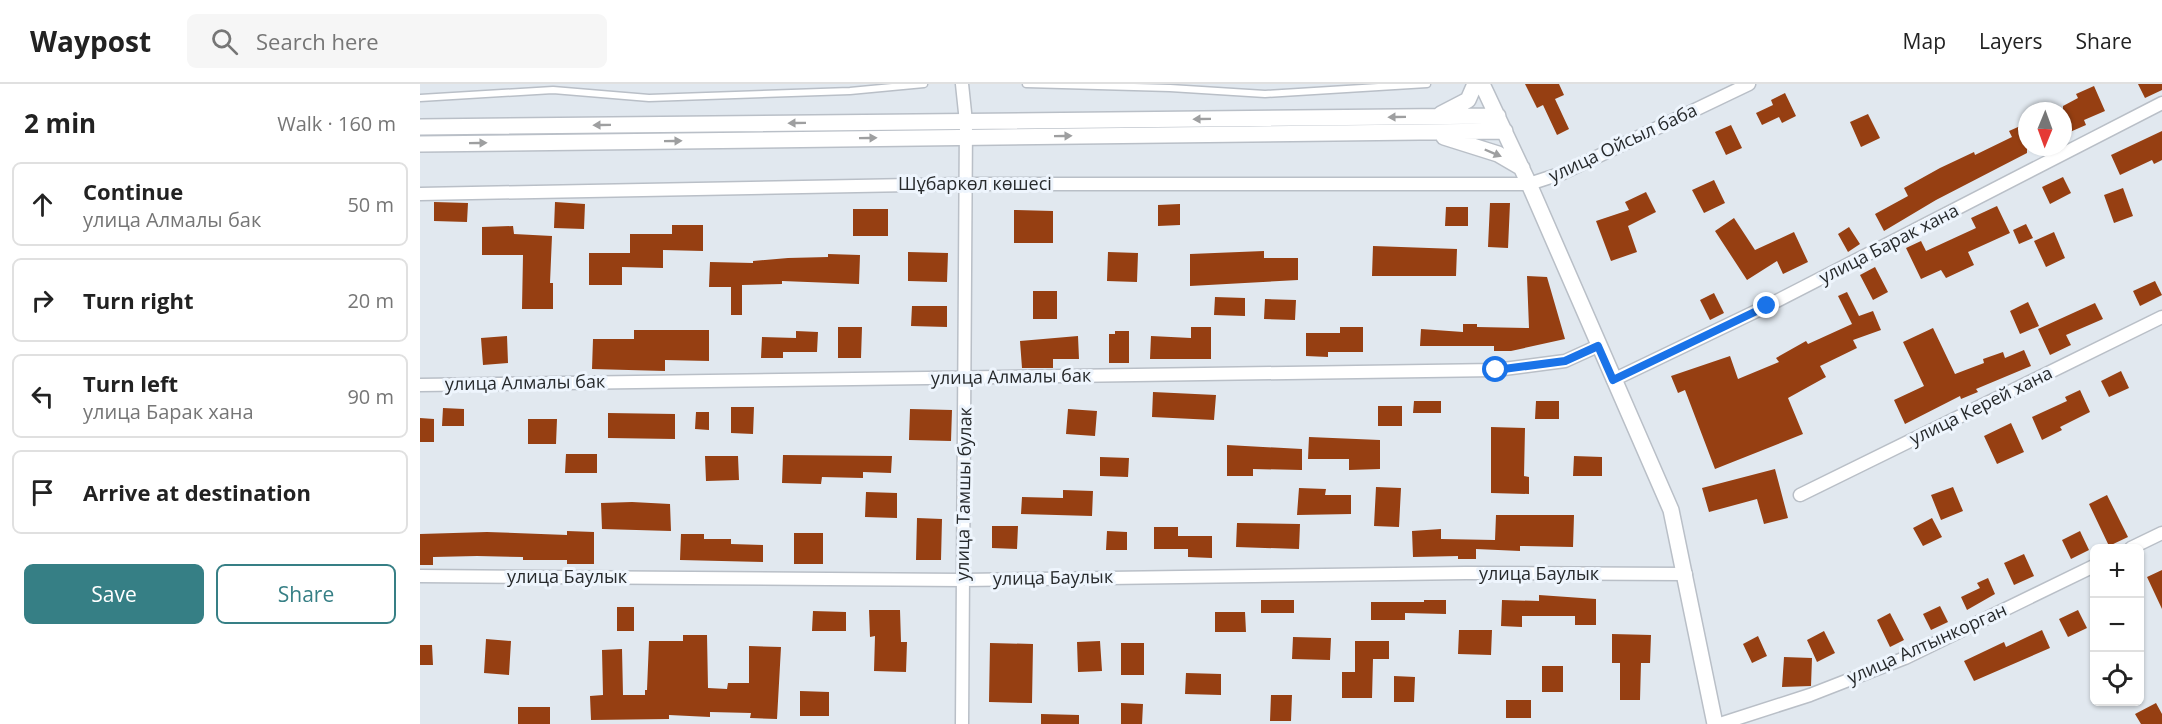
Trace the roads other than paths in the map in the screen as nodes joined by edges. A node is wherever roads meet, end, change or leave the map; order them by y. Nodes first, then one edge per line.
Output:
1 (924, 84) edge
2 (963, 84) edge
3 (1026, 84) edge
4 (1427, 84) edge
5 (1475, 84) edge
6 (1482, 84) edge
7 (1749, 84) edge
8 (420, 98) edge
9 (2162, 103) edge
10 (1498, 116) junction
11 (1435, 117) junction
12 (420, 127) edge
13 (966, 129) junction
14 (1505, 131) junction
15 (1420, 132) junction
16 (420, 144) edge
17 (1522, 168) junction
18 (965, 184) junction
19 (1529, 184) junction
20 (420, 194) edge
21 (2162, 317) edge
22 (1598, 346) junction
23 (966, 377) junction
24 (1613, 380) junction
25 (420, 385) edge
26 (1800, 495) dead end
27 (2162, 533) edge
28 (2141, 544) edge
29 (2090, 568) edge
30 (1686, 574) junction
31 (420, 576) edge
32 (962, 580) junction
33 (962, 724) edge
34 (1714, 724) edge
35 (1720, 724) edge

1 - 8 lane
2 - 13 street, улица Тамшы булак
3 - 4 lane
5 - 11 street
6 - 10 street
7 - 19 street, улица Ойсыл баба
9 - 24 street, улица Барак хана
10 - 11 street
10 - 14 street
11 -> 13 street
13 -> 12 street
13 -> 15 street
16 -> 13 street
13 - 18 street, улица Тамшы булак
14 - 15 street
14 - 17 street
15 -> 17 street
17 - 19 street
18 - 19 street, Шұбаркөл көшесі
18 - 20 street, Шұбаркөл көшесі
18 - 23 street, улица Тамшы булак
19 - 22 street
21 - 26 street, улица Керей хана
22 - 23 street, улица Алмалы бак
22 - 24 street
23 - 25 street, улица Алмалы бак
23 - 32 street, улица Тамшы булак
24 - 30 street
27 - 28 street
29 - 35 street, улица Алтынкорган
30 - 32 street, улица Баулык
30 - 34 street
31 - 32 street, улица Баулык
32 - 33 street, улица Тамшы булак

